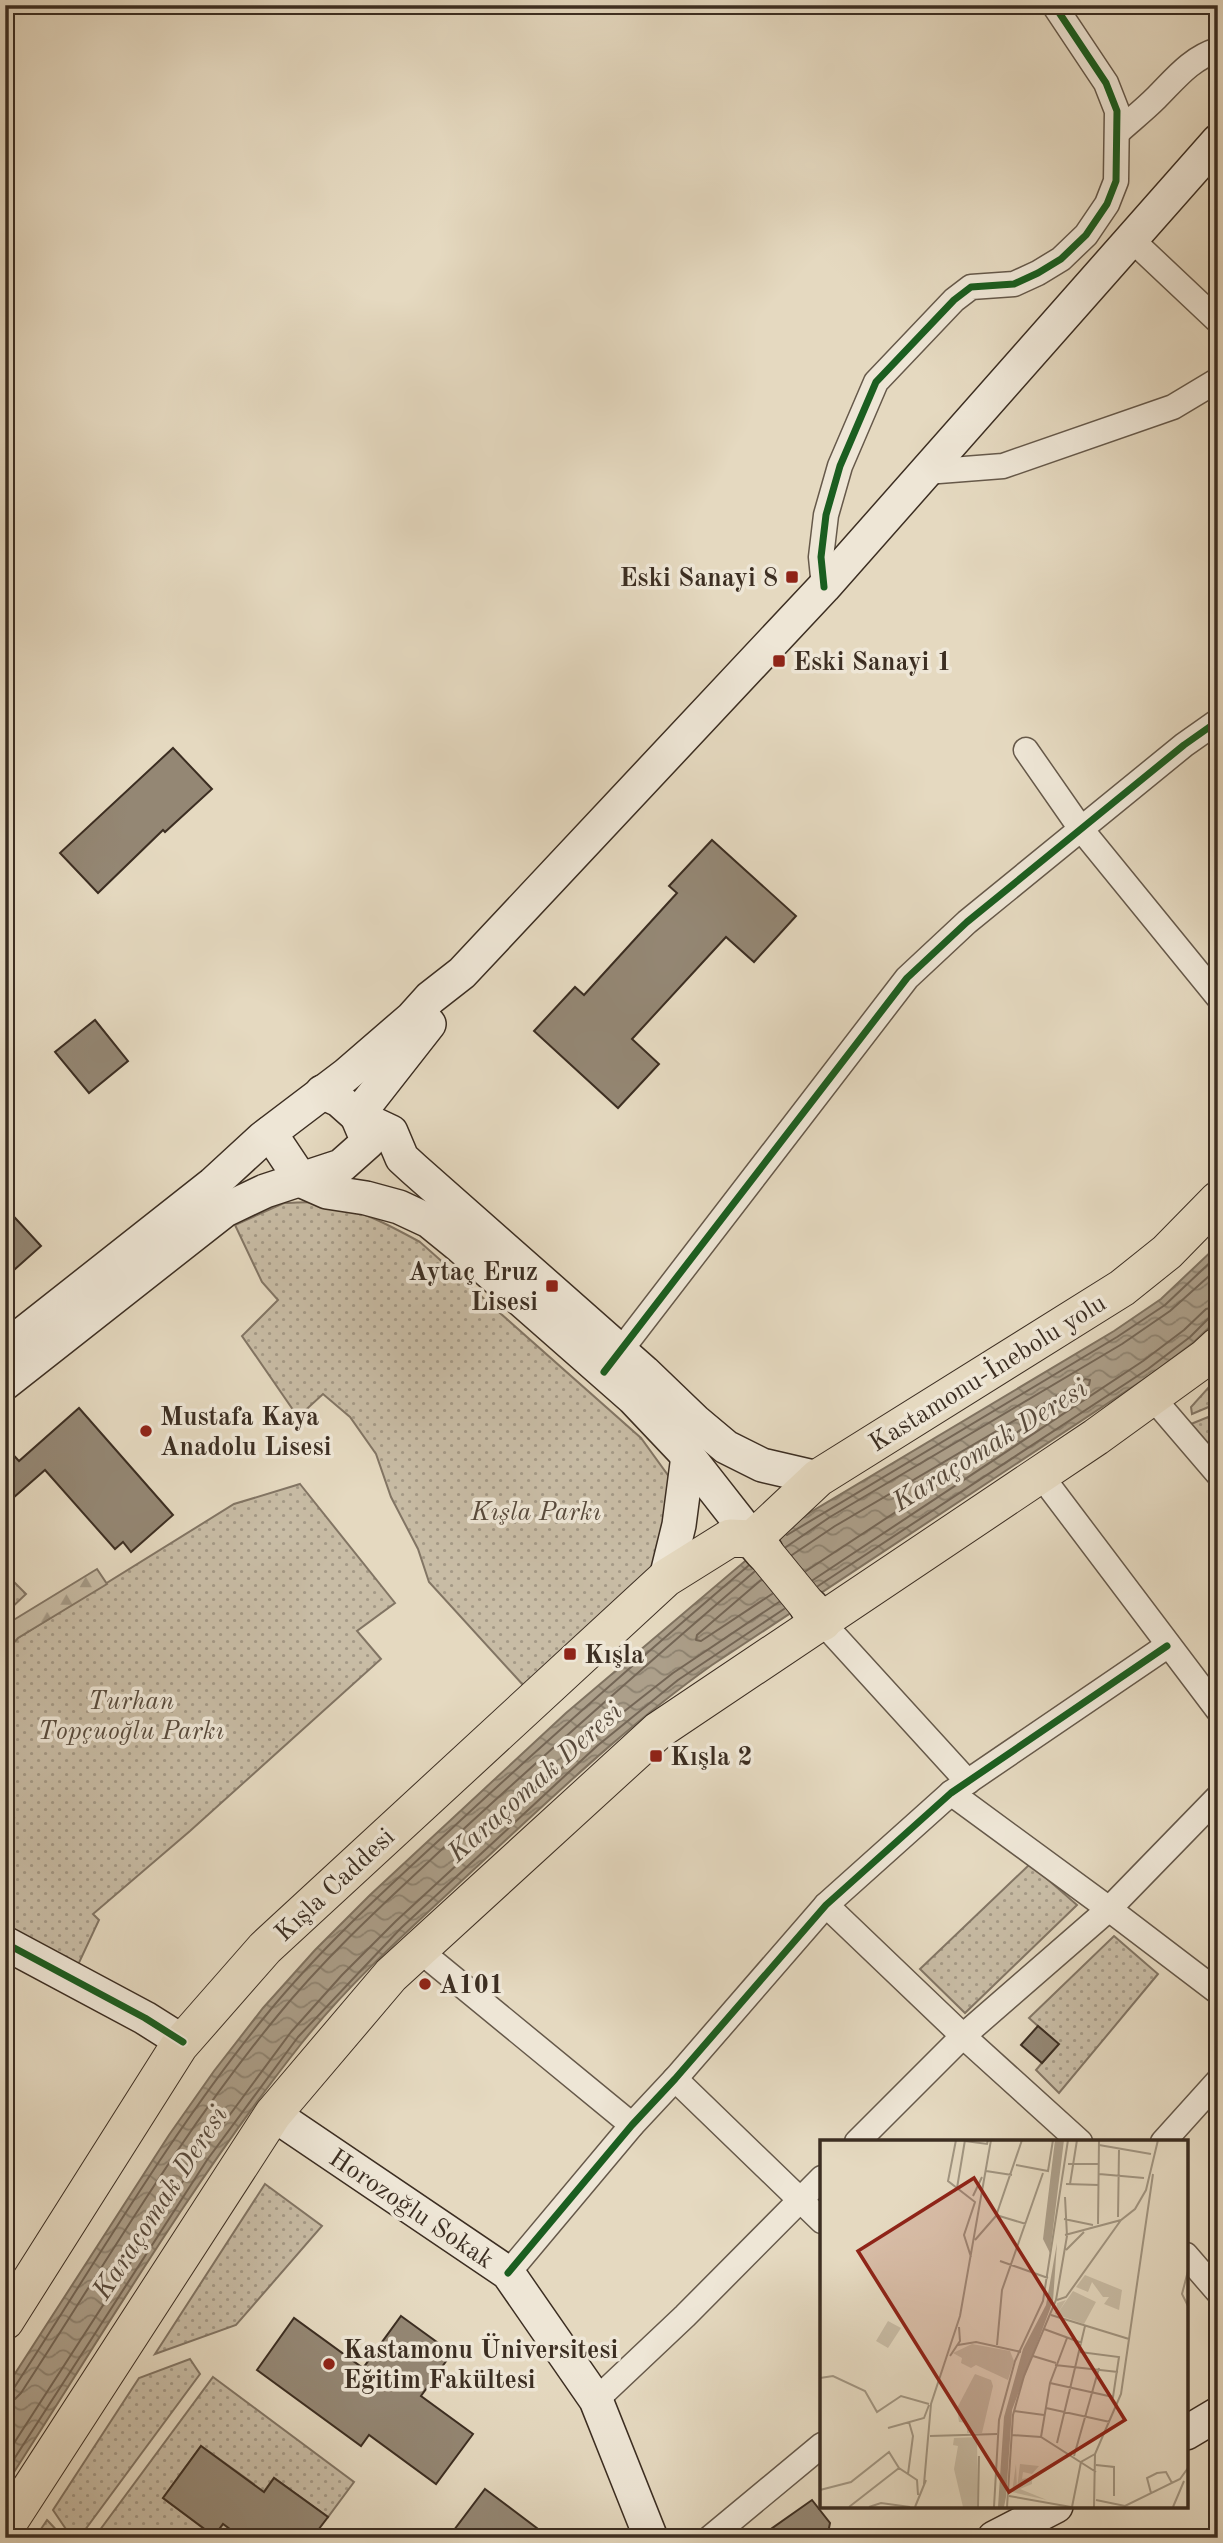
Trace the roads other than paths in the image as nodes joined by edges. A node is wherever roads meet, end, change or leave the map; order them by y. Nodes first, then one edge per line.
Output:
1 (1054, 5) edge
2 (1218, 50) edge
3 (1118, 132) junction
4 (1218, 141) edge
5 (1131, 239) junction
6 (1218, 321) edge
7 (1217, 382) edge
8 (926, 472) junction
9 (824, 587) junction
10 (1218, 721) edge
11 (1026, 750) dead end
12 (1081, 829) junction
13 (462, 973) junction
14 (1218, 997) edge
15 (322, 1092) junction
16 (357, 1116) junction
17 (270, 1133) junction
18 (302, 1181) junction
19 (1218, 1200) edge
20 (1218, 1346) edge
21 (5, 1348) edge
22 (612, 1362) junction
23 (5, 1383) edge
24 (1152, 1397) junction
25 (688, 1456) junction
26 (1039, 1473) junction
27 (1218, 1474) edge
28 (817, 1478) junction
29 (759, 1546) junction
30 (666, 1578) junction
31 (815, 1614) junction
32 (1167, 1646) junction
33 (1218, 1710) edge
34 (959, 1787) junction
35 (1213, 1813) edge
36 (826, 1905) junction
37 (1109, 1909) junction
38 (5, 1943) edge
39 (419, 1950) junction
40 (1218, 1992) edge
41 (963, 2036) junction
42 (183, 2042) junction
43 (676, 2080) junction
44 (1218, 2081) edge
45 (273, 2114) junction
46 (632, 2125) junction
47 (859, 2140) edge
48 (1078, 2140) edge
49 (1165, 2140) edge
50 (820, 2180) edge
51 (800, 2200) junction
52 (820, 2219) edge
53 (1188, 2257) edge
54 (508, 2273) junction
55 (1218, 2292) edge
56 (5, 2321) edge
57 (596, 2400) junction
58 (1218, 2414) edge
59 (1188, 2432) edge
60 (820, 2447) edge
61 (1052, 2508) edge
62 (5, 2528) edge
63 (651, 2538) edge
64 (710, 2538) edge
65 (994, 2538) edge

1 - 3 street
2 - 3 street
3 - 9 street
4 - 5 main road
5 - 6 street
5 - 8 main road
7 - 8 street
8 - 9 main road
9 - 13 main road
10 - 12 street
11 - 12 street
12 - 14 street
12 - 22 street
13 - 15 main road
13 - 16 main road
15 - 16 main road
15 - 17 main road
16 - 18 main road
16 - 22 main road
17 - 18 main road
17 - 21 main road
18 - 22 main road
18 - 23 main road
19 - 28 main road, Kastamonu-İnebolu yolu
20 - 24 main road
22 - 25 main road
22 - 28 main road
24 - 26 main road
24 - 27 street
25 - 29 main road
25 - 30 main road
26 - 31 main road
26 - 32 street
28 - 29 main road, Kastamonu-İnebolu yolu
29 - 30 main road, Kışla Caddesi
29 - 31 main road
30 - 42 main road, Kışla Caddesi
31 - 34 street
31 - 39 main road
32 - 33 street
32 - 34 street
34 - 36 street
34 - 37 street
35 - 37 street
36 - 41 street
36 - 43 street
37 - 40 street
37 - 41 street
38 - 42 main road
39 - 45 main road
39 - 46 street
41 - 47 street
41 - 48 street
42 - 56 main road, Kışla Caddesi
43 - 46 street
43 - 51 street
44 - 49 street
45 - 54 main road, Horozoğlu Sokak
45 - 62 main road
46 - 54 street
50 - 51 street
51 - 52 street
51 - 57 street
53 - 55 street
54 - 57 main road, Horozoğlu Sokak
57 - 63 main road, Horozoğlu Sokak
58 - 59 main road
60 - 64 street
61 - 65 main road

